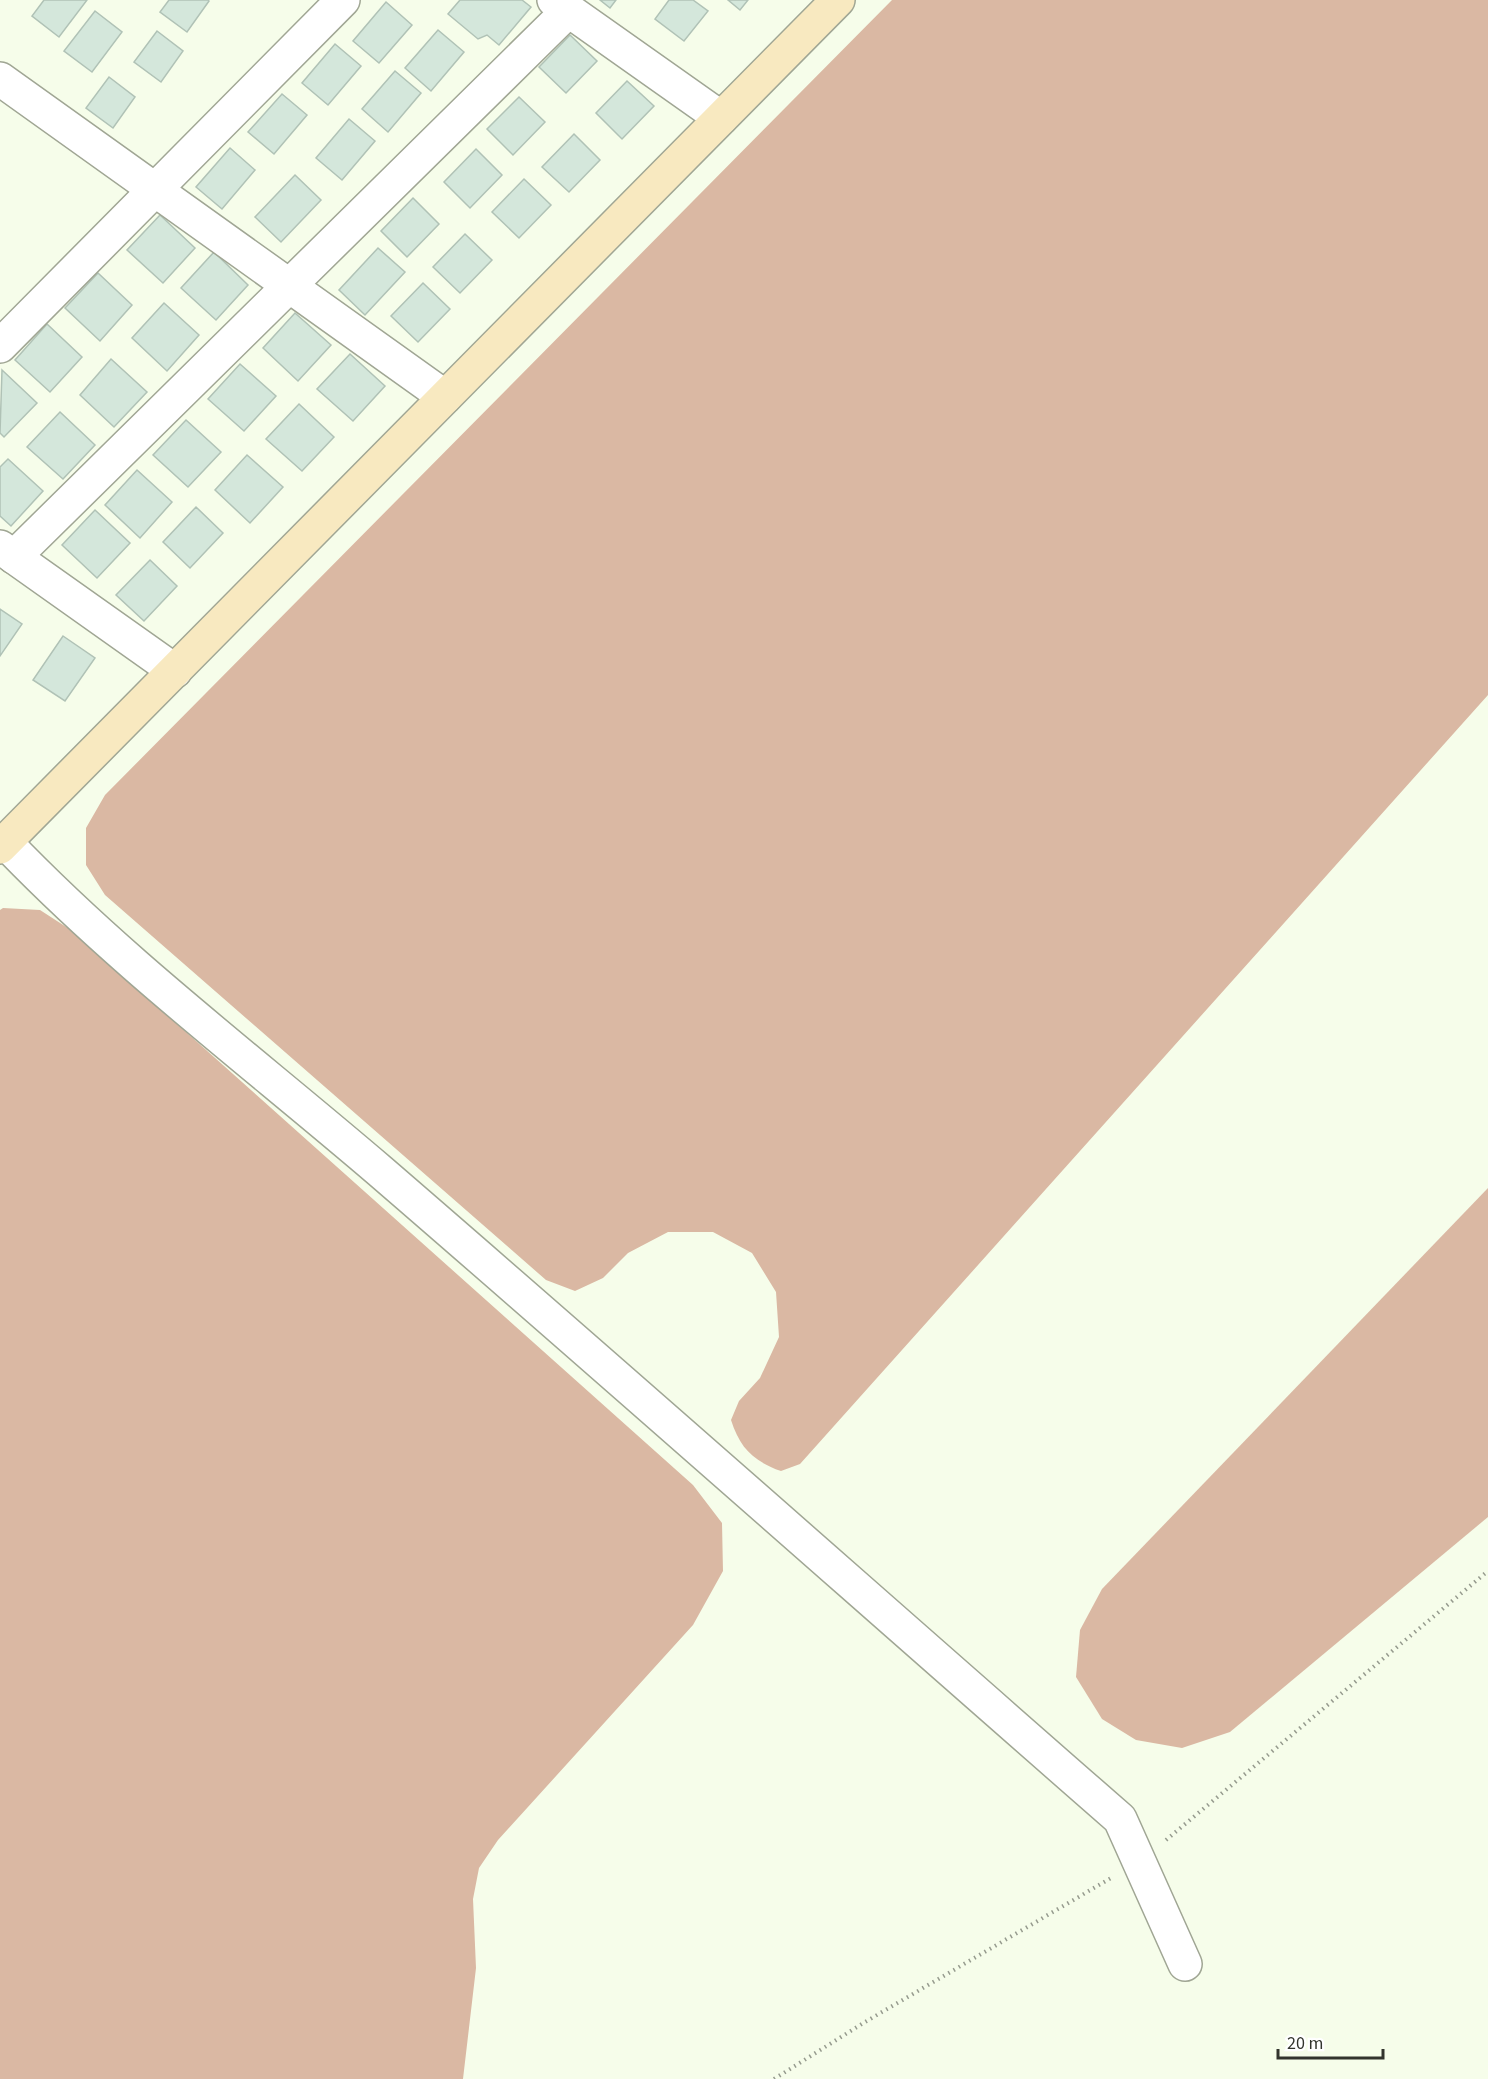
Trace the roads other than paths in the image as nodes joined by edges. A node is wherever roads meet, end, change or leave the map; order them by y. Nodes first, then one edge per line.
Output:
1 (343, 0) edge
2 (829, 3) edge
3 (561, 6) edge
4 (0, 79) edge
5 (721, 118) junction
6 (154, 190) junction
7 (289, 287) junction
8 (0, 346) edge
9 (444, 397) junction
10 (7, 552) edge
11 (175, 670) junction
12 (1, 840) edge
13 (1185, 1964) dead end

1 - 6 street
2 - 5 street
3 - 5 street
3 - 7 street
4 - 6 street
5 - 9 street
6 - 7 street
6 - 8 street
7 - 9 street
7 - 10 street
9 - 11 street
10 - 11 street
11 - 12 street
12 - 13 street

